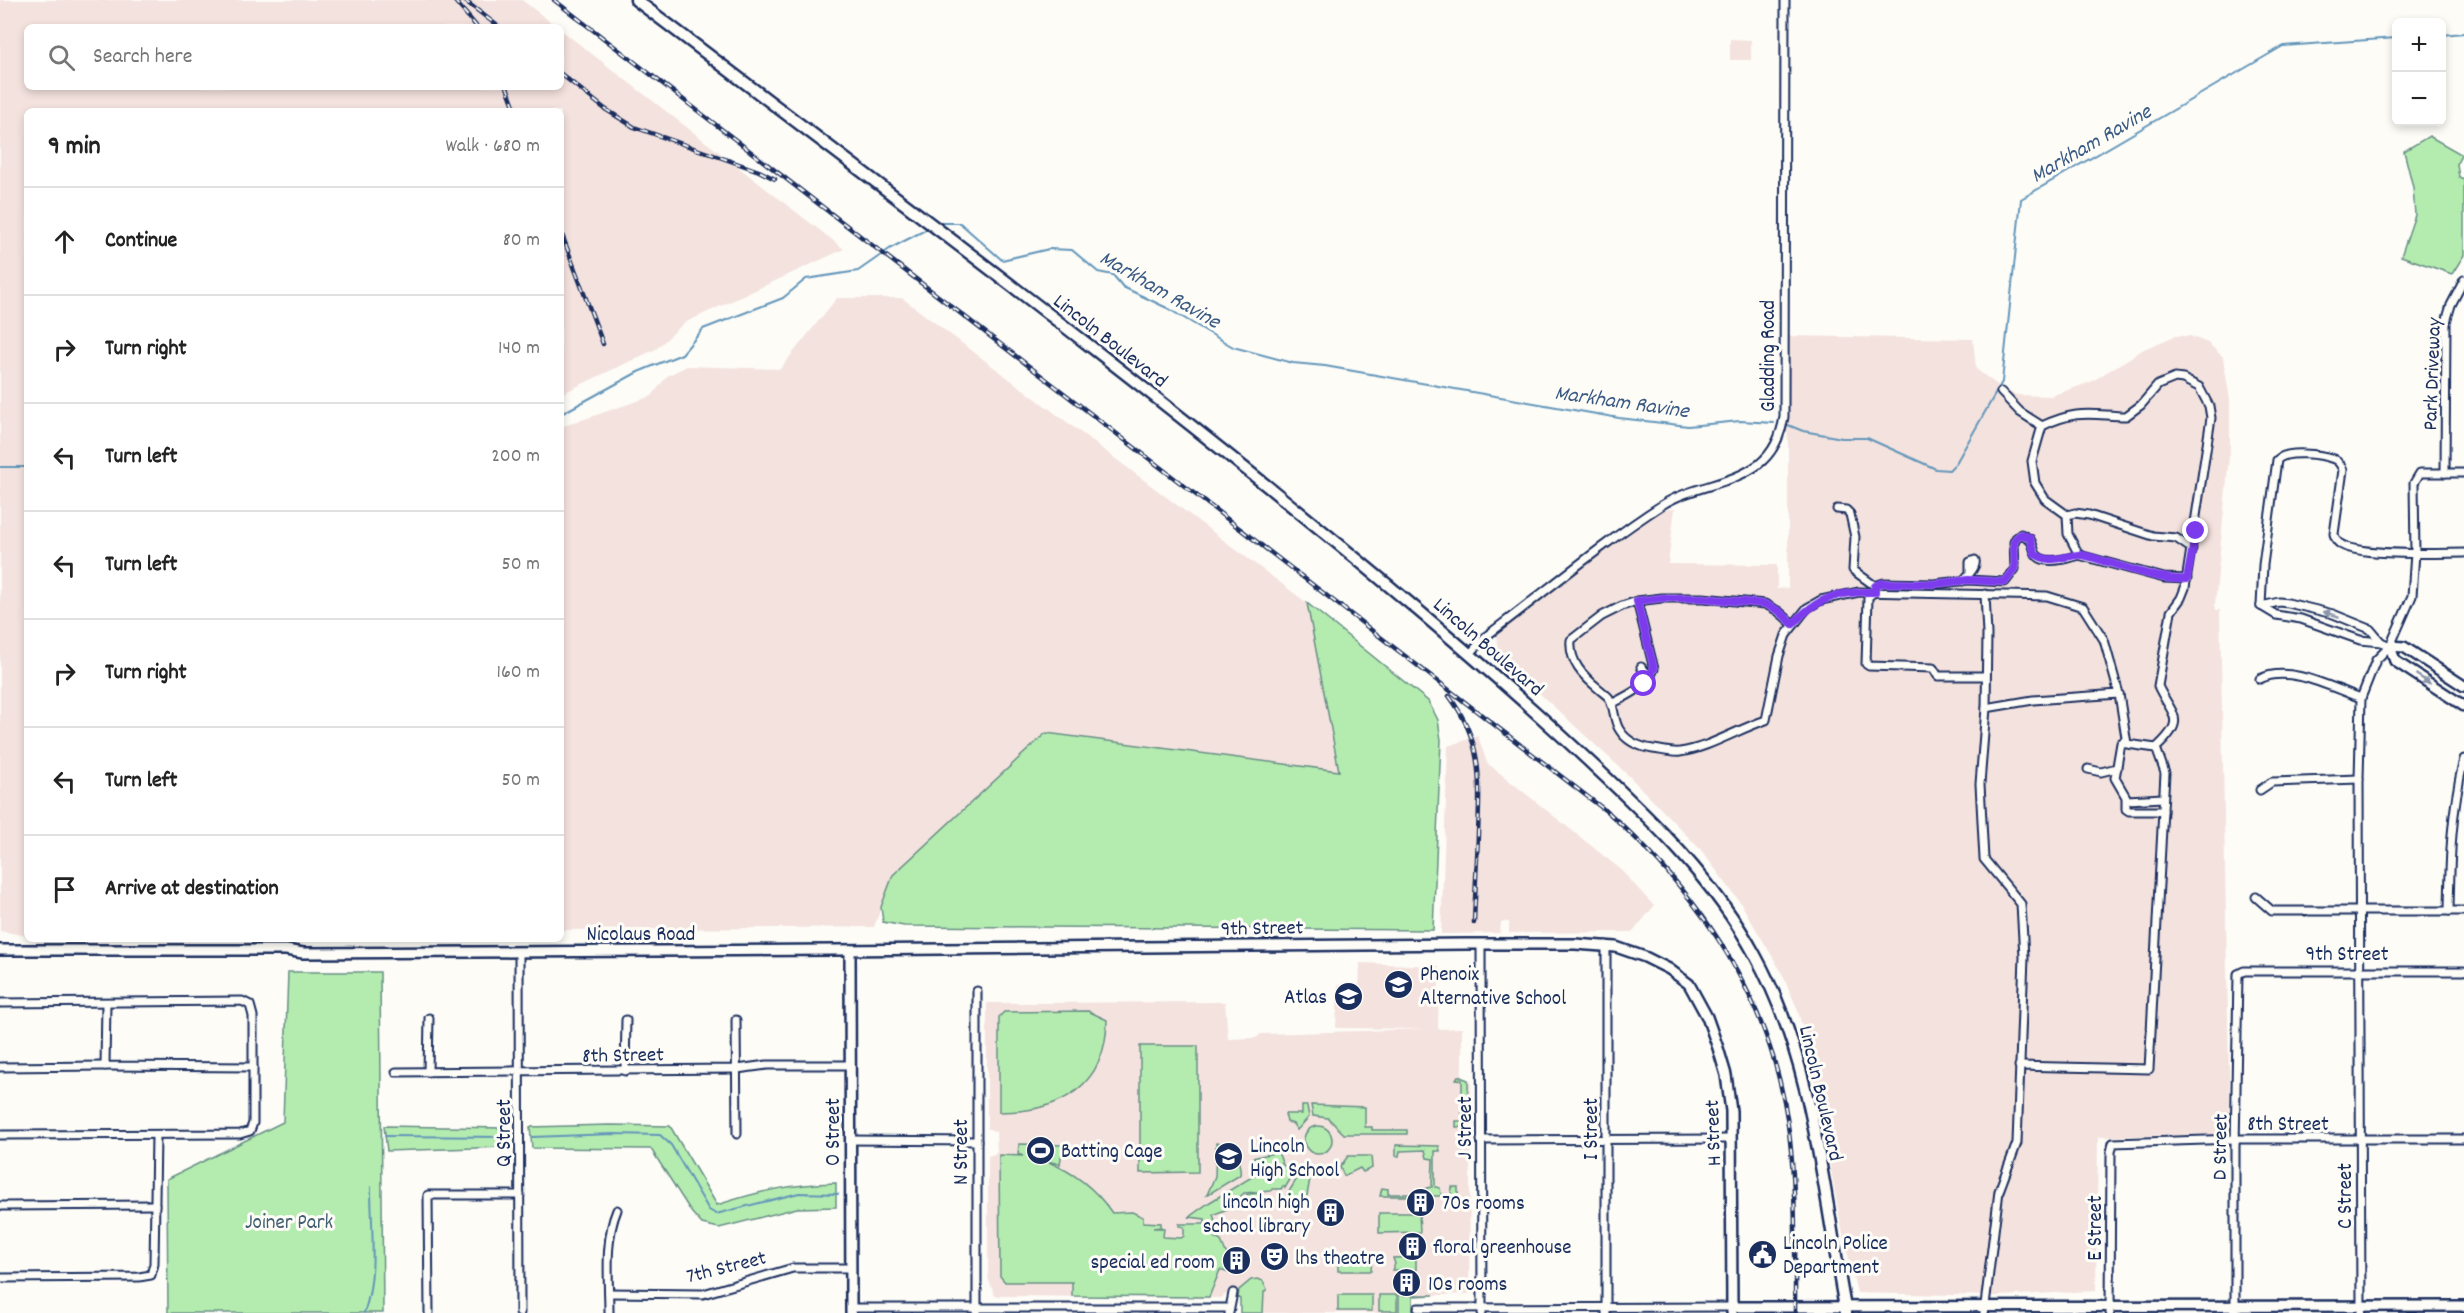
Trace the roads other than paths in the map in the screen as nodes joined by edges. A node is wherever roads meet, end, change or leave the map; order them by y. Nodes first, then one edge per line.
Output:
1 (636, 0) edge
2 (1785, 0) edge
3 (2464, 280) edge
4 (2001, 392) dead end
5 (2042, 426) junction
6 (2445, 473) junction
7 (2464, 473) edge
8 (1837, 509) dead end
9 (2067, 515) junction
10 (2192, 549) junction
11 (2415, 553) junction
12 (2464, 553) edge
13 (2079, 555) junction
14 (1970, 572) dead end
15 (2187, 579) junction
16 (1963, 581) junction
17 (1875, 589) junction
18 (1985, 594) junction
19 (1637, 601) junction
20 (2261, 606) junction
21 (1793, 624) junction
22 (2381, 642) junction
23 (2390, 646) junction
24 (1470, 654) junction
25 (1641, 667) dead end
26 (1650, 676) junction
27 (1985, 676) junction
28 (2259, 680) dead end
29 (2464, 686) edge
30 (2119, 694) junction
31 (2361, 698) junction
32 (1611, 704) junction
33 (2464, 706) edge
34 (1986, 708) junction
35 (2126, 740) junction
36 (2156, 748) junction
37 (2464, 759) edge
38 (2117, 768) junction
39 (2088, 769) dead end
40 (2359, 779) junction
41 (2260, 790) dead end
42 (2163, 798) junction
43 (2127, 800) junction
44 (2163, 811) junction
45 (2256, 897) dead end
46 (2360, 910) junction
47 (2449, 911) junction
48 (2464, 911) edge
49 (1481, 944) junction
50 (1606, 945) junction
51 (0, 950) edge
52 (850, 950) junction
53 (519, 952) junction
54 (1670, 969) joint
55 (2360, 971) junction
56 (2464, 971) edge
57 (2237, 981) joint
58 (977, 991) dead end
59 (0, 1003) edge
60 (106, 1003) junction
61 (429, 1018) dead end
62 (626, 1020) dead end
63 (736, 1020) dead end
64 (850, 1065) junction
65 (105, 1066) junction
66 (253, 1066) junction
67 (2019, 1066) junction
68 (0, 1067) edge
69 (737, 1069) junction
70 (626, 1071) junction
71 (396, 1072) dead end
72 (428, 1072) junction
73 (520, 1072) junction
74 (737, 1134) dead end
75 (0, 1135) edge
76 (156, 1135) junction
77 (2236, 1139) junction
78 (2361, 1139) junction
79 (2464, 1139) edge
80 (850, 1140) junction
81 (1481, 1140) junction
82 (1606, 1140) junction
83 (1731, 1140) junction
84 (977, 1141) junction
85 (2113, 1143) joint
86 (520, 1195) junction
87 (155, 1205) junction
88 (0, 1206) edge
89 (617, 1210) dead end
90 (850, 1268) junction
91 (0, 1278) edge
92 (609, 1293) junction
93 (1233, 1293) dead end
94 (2464, 1306) edge
95 (1418, 1308) dead end
96 (1229, 1310) edge
97 (1482, 1310) edge
98 (1606, 1310) edge
99 (1732, 1310) edge
100 (1845, 1310) edge
101 (1984, 1310) edge
102 (2110, 1310) edge
103 (2235, 1310) edge
104 (2361, 1310) edge
105 (851, 1311) edge
106 (977, 1311) edge
107 (1103, 1311) edge
108 (429, 1313) edge
109 (520, 1313) edge
110 (609, 1313) edge

1 - 24 main road, Lincoln Boulevard
2 - 24 street, Gladding Road
3 - 6 street, Park Driveway
4 - 5 street
5 - 9 street
5 - 10 street
6 - 7 street
6 - 11 street
8 - 17 street
9 - 10 street
9 - 13 street
10 - 15 street
11 - 12 street
11 - 20 street
11 - 23 street
13 - 15 street
13 - 16 street
14 - 16 street
15 - 36 street
16 - 17 street
17 - 18 street
17 - 21 street
17 - 27 street
18 - 27 street
18 - 30 street
19 - 21 street
19 - 26 street
19 - 32 street
20 - 22 street
22 -> 20 street
21 - 32 street
22 - 23 street
23 - 29 street
23 - 31 street
23 -> 33 street
24 - 100 main road, Lincoln Boulevard
25 - 26 street
26 - 32 street
27 - 34 street
28 - 31 street
30 - 34 street
30 - 35 street
31 - 40 street, C Street
34 - 67 street
35 - 36 street
35 - 38 street
36 - 42 street
37 - 47 street
38 - 39 street
38 - 43 street
40 - 41 street
40 - 46 street, C Street
42 - 43 street
42 - 44 street
43 - 44 street
44 - 67 street
45 - 46 street
46 - 47 street
46 - 55 street, C Street
47 - 48 street
49 - 50 street, 9th Street
49 - 52 street, 9th Street
49 - 81 street, J Street
50 - 54 street, 9th Street
50 - 82 street, I Street
51 - 53 street, Nicolaus Road
52 - 53 street, Nicolaus Road
52 - 64 street, O Street
53 - 73 street, Q Street
54 - 83 street, H Street
55 - 56 street, 9th Street
55 - 57 street, 9th Street
55 - 78 street, C Street
57 - 77 street, D Street
58 - 84 street, N Street
59 - 60 street
60 - 65 street
60 - 66 street
61 - 72 street
62 - 70 street
63 - 69 street
64 - 69 street, 8th Street
64 - 80 street, O Street
65 - 66 street
65 - 68 street
66 - 76 street
67 - 101 street
69 - 70 street, 8th Street
69 - 74 street
70 - 73 street, 8th Street
71 - 72 street, 8th Street
72 - 73 street, 8th Street
73 - 86 street, Q Street
75 - 76 street
76 - 87 street
77 - 78 street, 8th Street
77 - 85 street, 8th Street
77 - 103 street, D Street
78 - 79 street, 8th Street
78 - 104 street, C Street
80 - 84 street
80 - 90 street, O Street
81 - 82 street
81 - 97 street, J Street
82 - 83 street
82 - 98 street, I Street
83 - 99 street, H Street
84 - 106 street, N Street
85 - 102 street, E Street
86 - 108 street
86 - 109 street, Q Street
87 - 88 street
87 - 91 street
89 - 92 street
90 - 92 street, 7th Street
90 - 105 street, O Street
92 - 110 street
93 - 96 street
94 - 104 street
95 - 97 street
96 - 107 street
97 - 98 street
98 - 99 street
99 - 100 street
100 - 101 street
101 - 102 street
102 - 103 street
103 - 104 street
105 - 106 street
106 - 107 street

